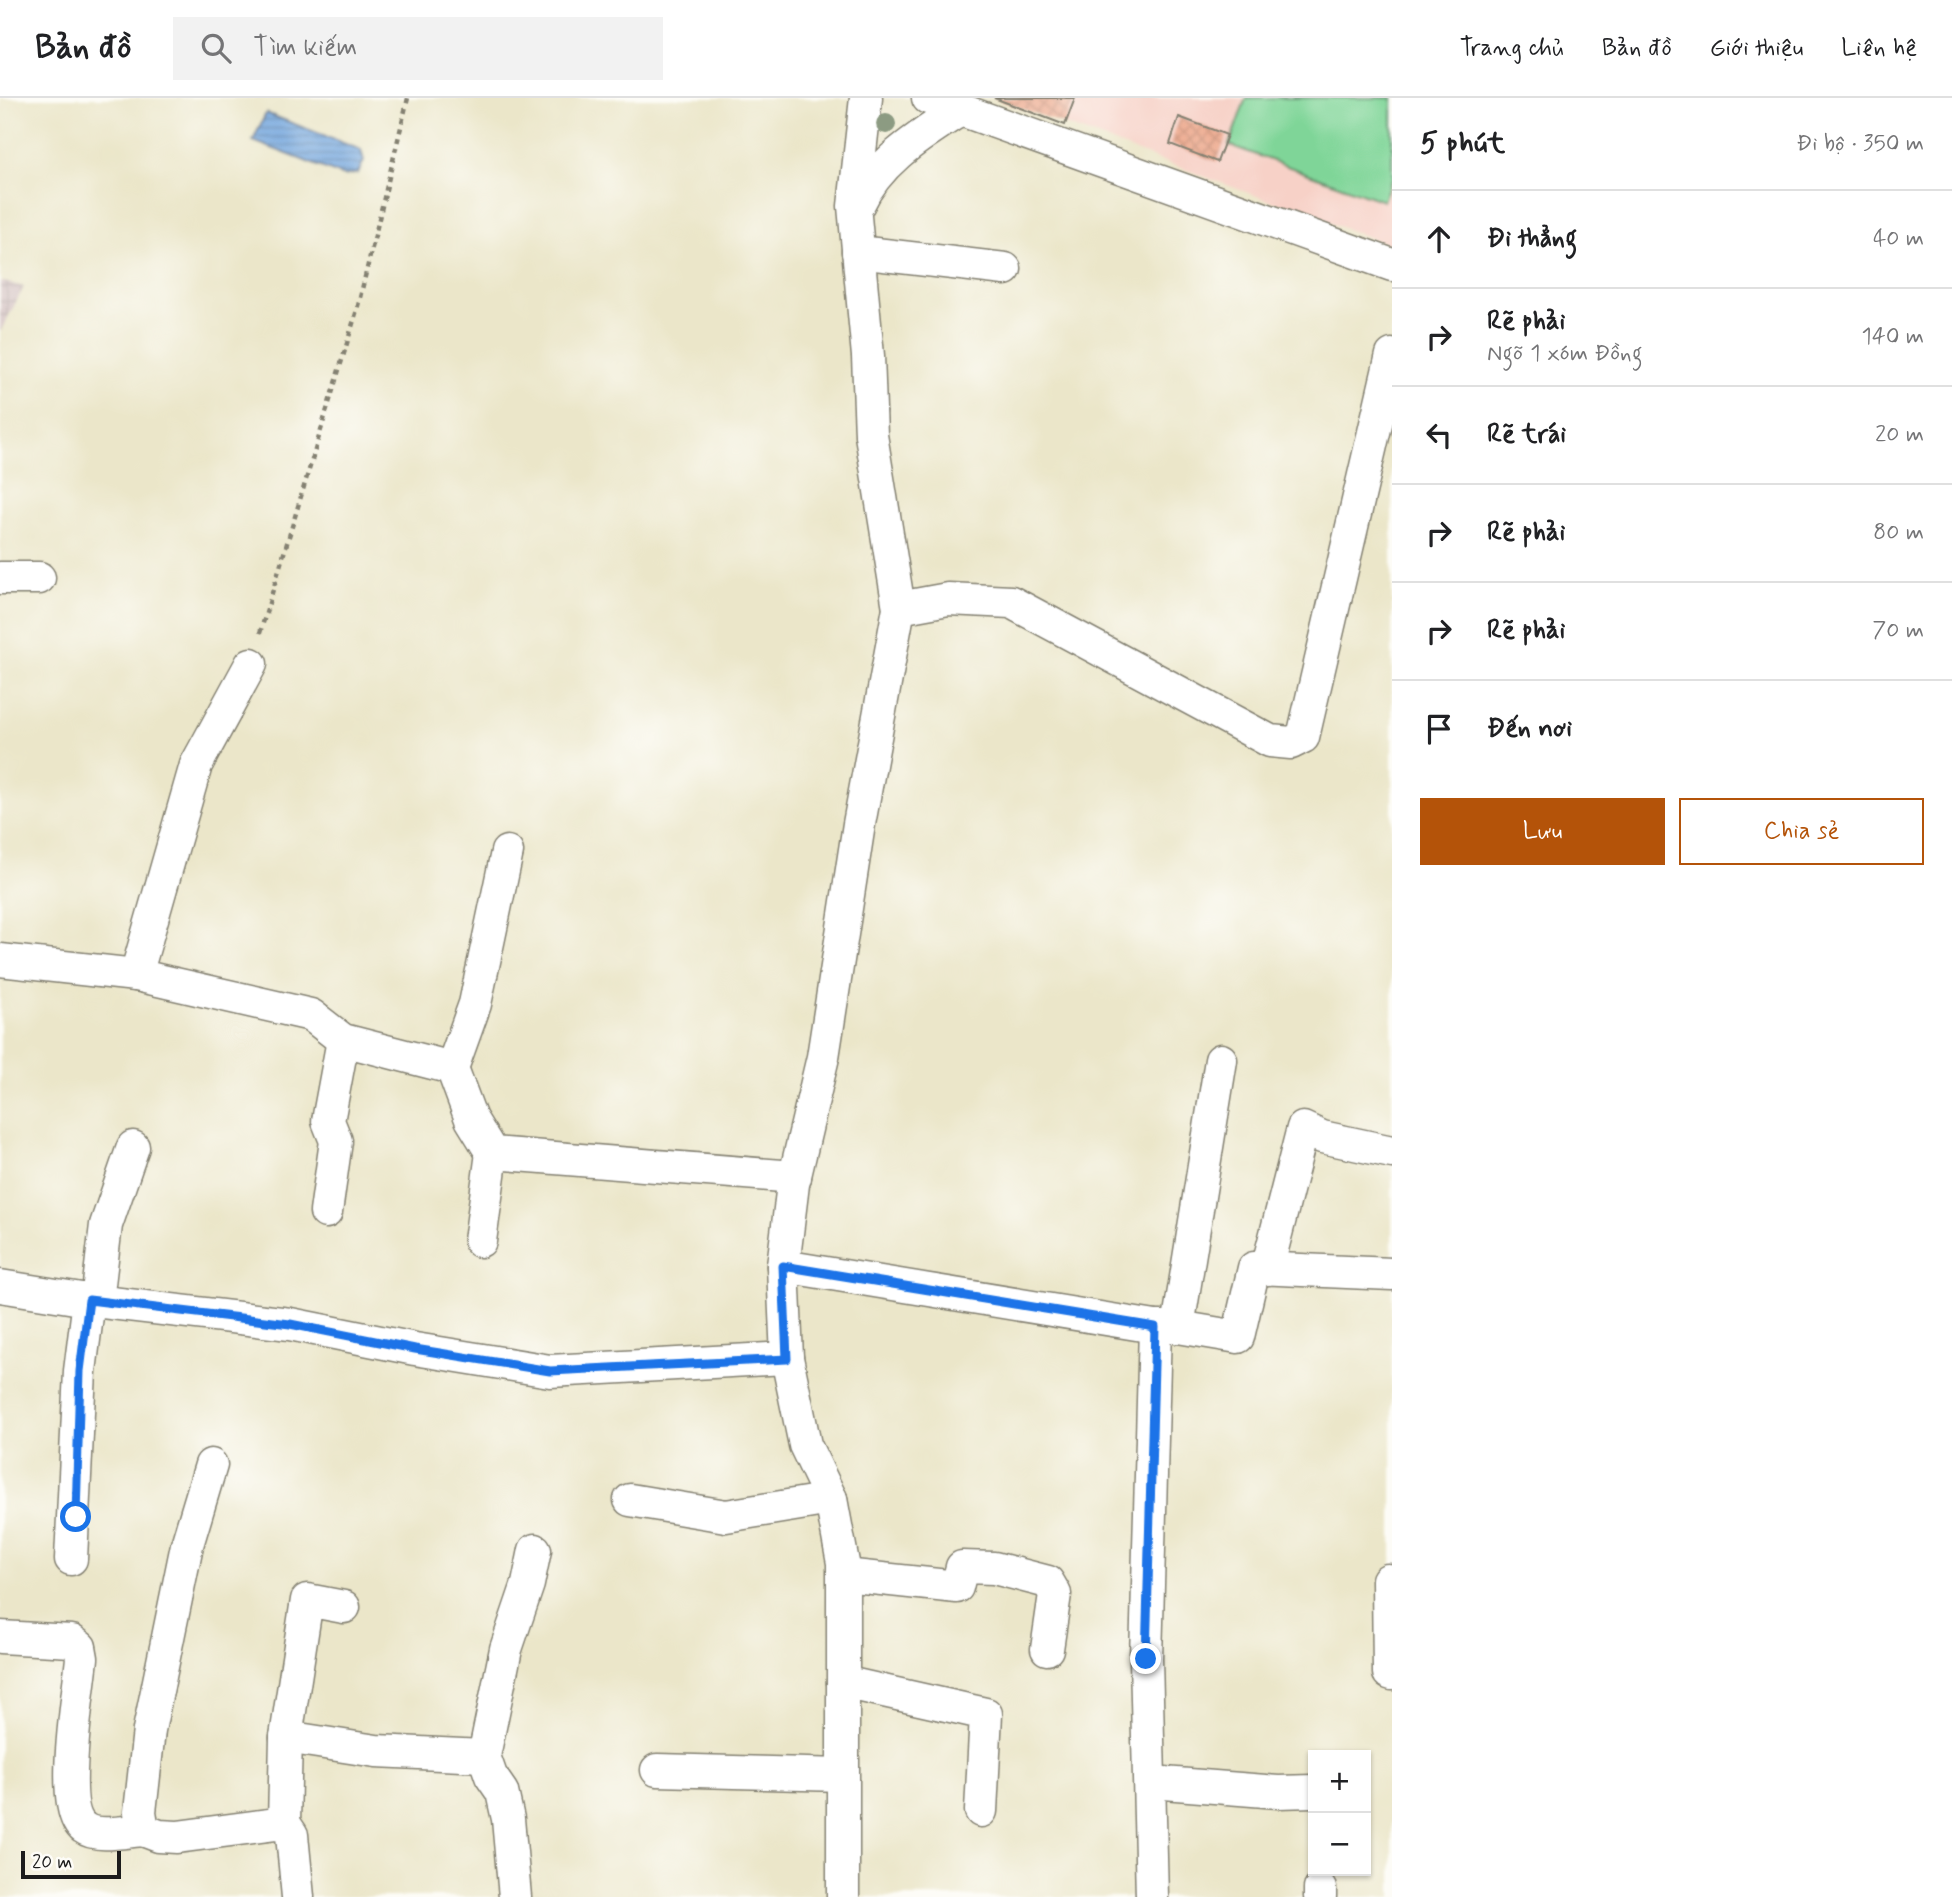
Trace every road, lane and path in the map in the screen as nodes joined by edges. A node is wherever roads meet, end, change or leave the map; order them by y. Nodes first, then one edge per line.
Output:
1 (408, 98) edge
2 (866, 98) edge
3 (928, 98) edge
4 (960, 110) junction
5 (854, 213) junction
6 (858, 252) junction
7 (1386, 256) edge
8 (1004, 269) dead end
9 (1392, 355) edge
10 (0, 578) edge
11 (39, 578) dead end
12 (899, 608) junction
13 (251, 664) joint
14 (507, 852) dead end
15 (0, 960) edge
16 (136, 975) junction
17 (343, 1040) junction
18 (1221, 1060) dead end
19 (452, 1068) junction
20 (132, 1147) dead end
21 (1392, 1152) edge
22 (492, 1153) junction
23 (795, 1177) junction
24 (326, 1212) dead end
25 (480, 1241) dead end
26 (783, 1266) junction
27 (1267, 1269) junction
28 (1392, 1275) edge
29 (0, 1286) edge
30 (93, 1301) junction
31 (1166, 1327) junction
32 (787, 1359) junction
33 (211, 1465) dead end
34 (831, 1499) junction
35 (630, 1500) dead end
36 (535, 1550) dead end
37 (71, 1559) dead end
38 (844, 1575) junction
39 (1388, 1580) dead end
40 (344, 1607) dead end
41 (0, 1637) edge
42 (1047, 1649) dead end
43 (1392, 1674) edge
44 (842, 1682) junction
45 (286, 1737) junction
46 (484, 1756) junction
47 (657, 1770) dead end
48 (842, 1775) junction
49 (1152, 1782) junction
50 (1308, 1791) edge
51 (981, 1811) dead end
52 (284, 1823) junction
53 (143, 1830) junction
54 (298, 1897) edge
55 (515, 1897) edge
56 (843, 1897) edge
57 (1153, 1897) edge

1 - 13 path
2 - 5 street
3 - 4 street
4 - 5 street
4 - 7 street
5 - 6 street
6 - 8 street
6 - 12 street
9 - 12 street
10 - 11 street
12 - 23 street
13 - 16 street
14 - 19 street
15 - 16 street
16 - 17 street
17 - 19 street
17 - 24 street
18 - 31 street
19 - 22 street
20 - 30 street
21 - 27 street
22 - 23 street
22 - 25 street
23 - 26 street
26 - 31 street
26 - 32 street
27 - 28 street
27 - 31 street
29 - 30 street
30 - 32 street
30 - 37 street
31 - 49 street
32 - 34 street
33 - 53 street
34 - 35 street
34 - 38 street
36 - 46 street
38 - 42 street
38 - 44 street
39 - 43 street
40 - 45 street
41 - 53 street
44 - 48 street
44 - 51 street
45 - 46 street
45 - 52 street
46 - 55 street
47 - 48 street
48 - 56 street
49 - 50 street
49 - 57 street
52 - 53 street
52 - 54 street

